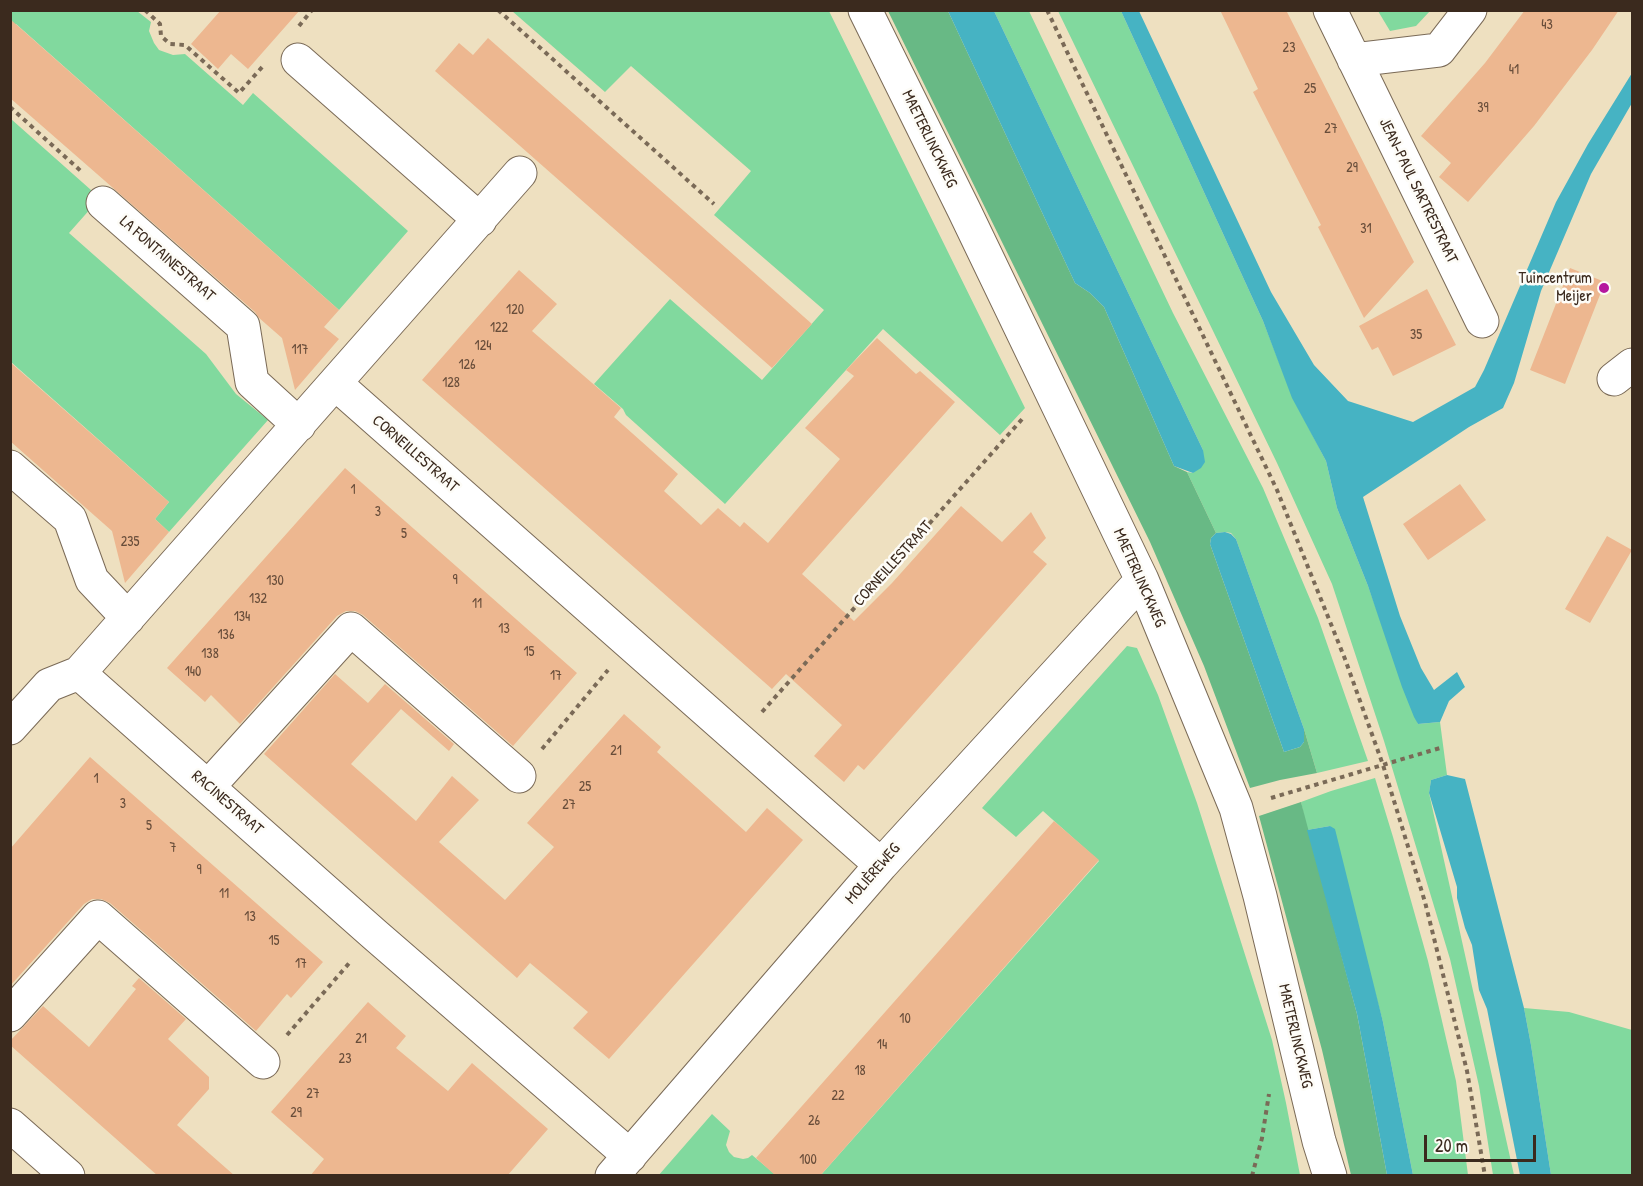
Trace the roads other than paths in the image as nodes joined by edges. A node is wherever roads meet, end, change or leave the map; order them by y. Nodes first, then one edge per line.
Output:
1 (865, 10) edge
2 (1330, 10) edge
3 (1470, 10) edge
4 (287, 50) road end
5 (1354, 60) junction
6 (520, 173) dead end
7 (103, 203) road end
8 (480, 220) junction
9 (1482, 321) dead end
10 (336, 384) junction
11 (299, 425) junction
12 (10, 467) edge
13 (1142, 580) junction
14 (128, 618) junction
15 (79, 673) junction
16 (10, 728) edge
17 (519, 776) road end
18 (208, 787) junction
19 (881, 865) junction
20 (10, 1016) edge
21 (263, 1062) road end
22 (10, 1125) edge
23 (621, 1166) edge
24 (68, 1176) edge
25 (1330, 1176) edge

1 - 13 street, MAETERLINCKWEG
2 - 5 street, JEAN-PAUL SARTRESTRAAT
3 - 5 street
4 - 8 street
5 - 9 street, JEAN-PAUL SARTRESTRAAT
6 - 8 street
7 - 11 street, LA FONTAINESTRAAT
8 - 10 street
10 - 11 street
10 - 19 street, CORNEILLESTRAAT
11 - 14 street
12 - 14 street
13 - 19 street, MOLIÈREWEG
13 - 25 street, MAETERLINCKWEG
14 - 15 street
15 - 16 street
15 - 18 street, RACINESTRAAT
17 - 18 street
18 - 23 street, RACINESTRAAT
19 - 23 street, MOLIÈREWEG
20 - 21 street
22 - 24 street

